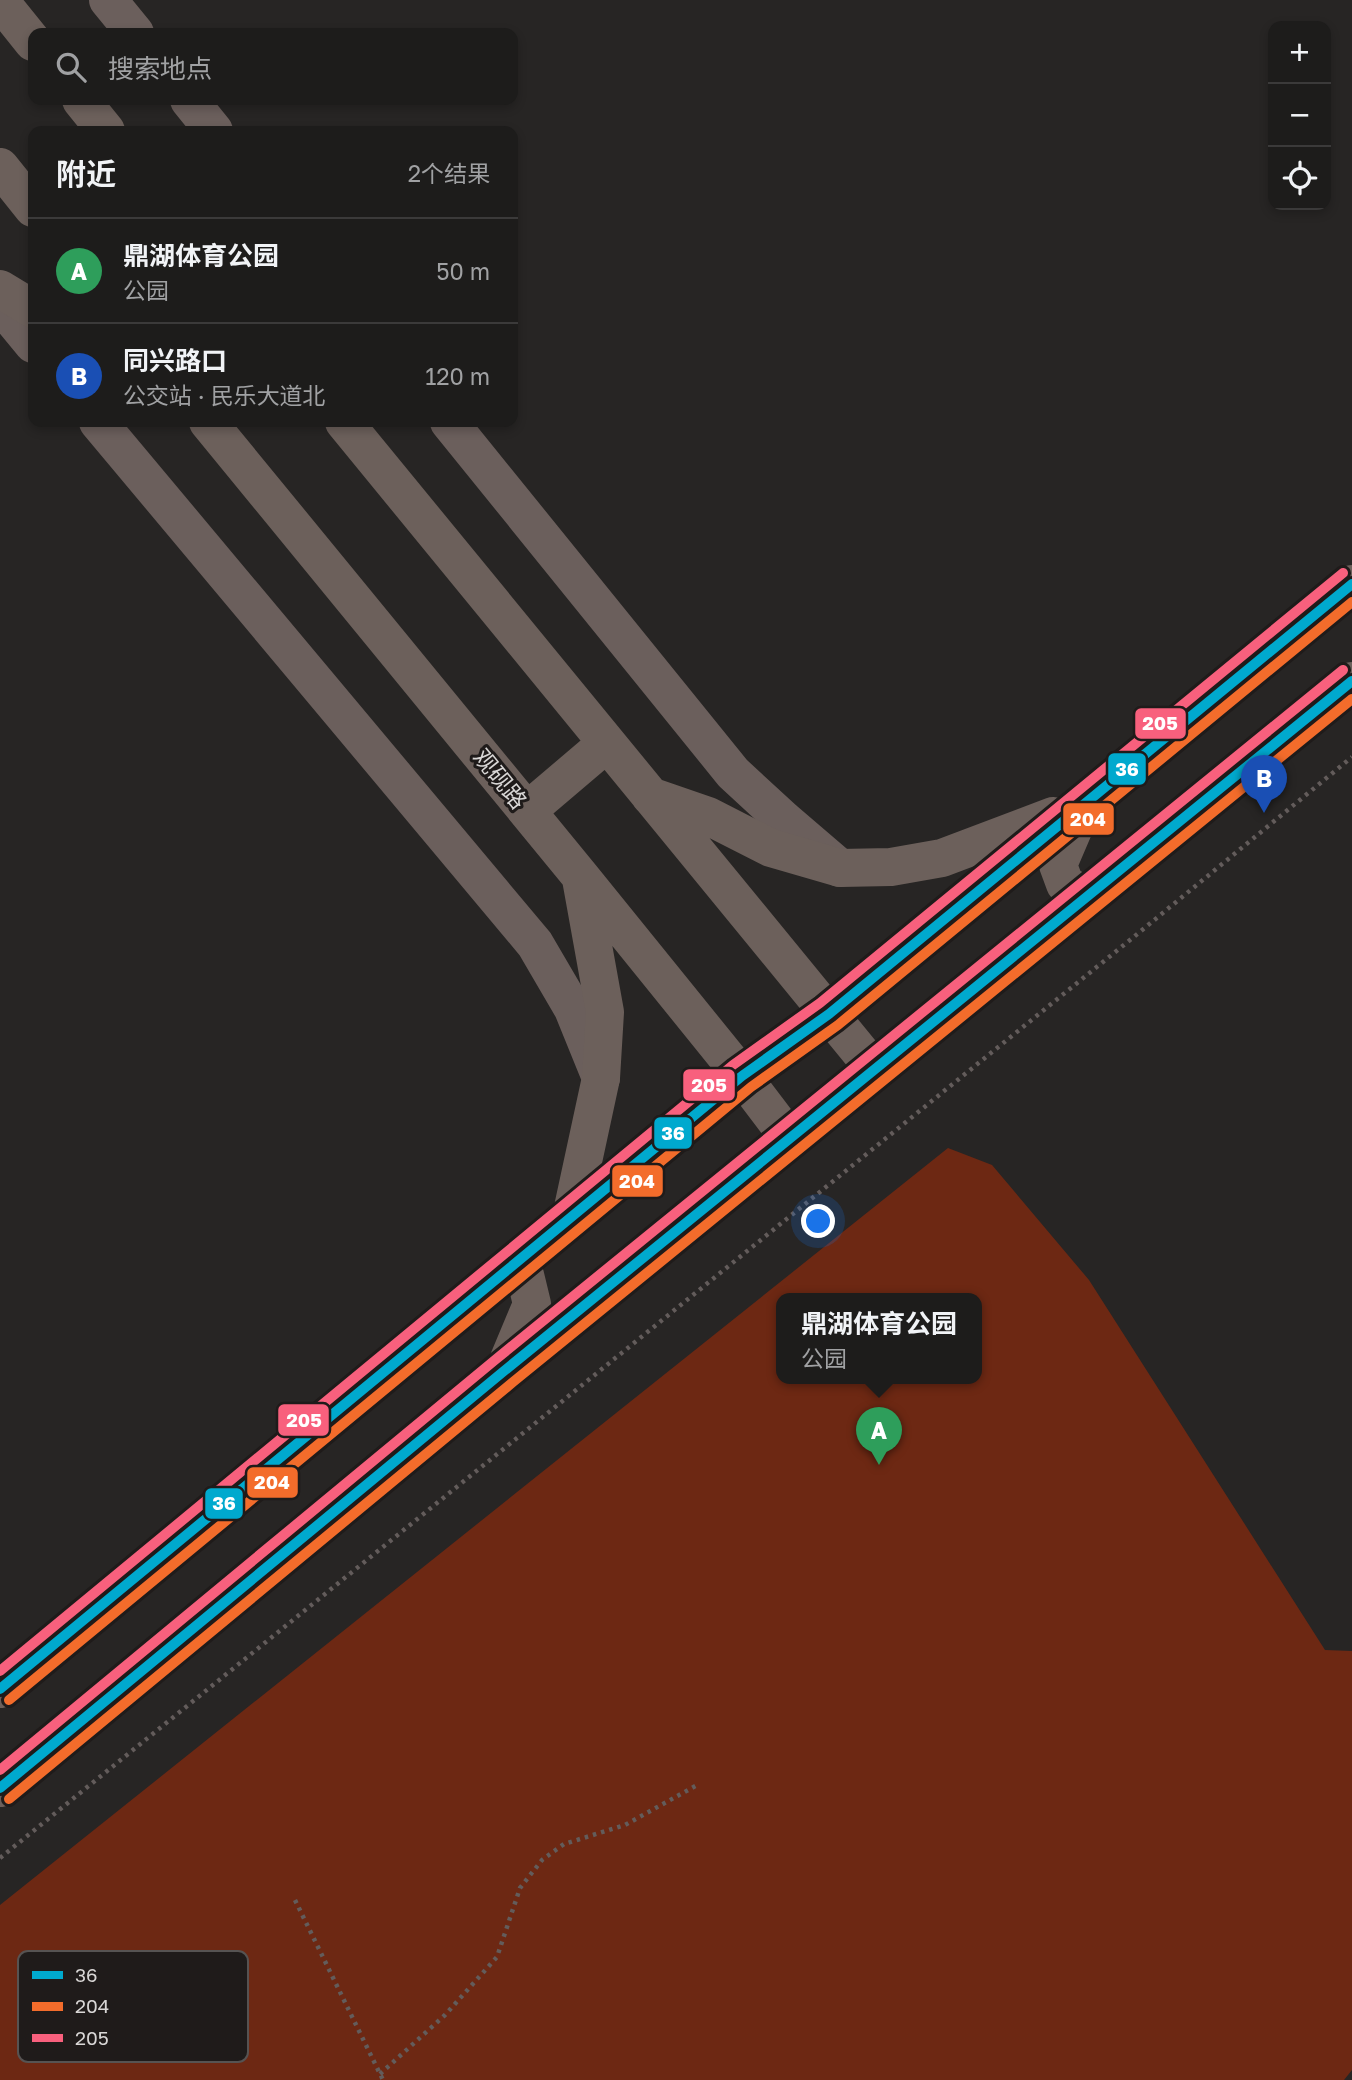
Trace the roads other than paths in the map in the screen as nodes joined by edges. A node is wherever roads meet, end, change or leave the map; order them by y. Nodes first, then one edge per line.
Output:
1 (108, 0) edge
2 (0, 1) edge
3 (131, 28) edge
4 (28, 36) edge
5 (84, 105) edge
6 (193, 105) edge
7 (102, 126) edge
8 (210, 126) edge
9 (0, 167) edge
10 (28, 202) edge
11 (0, 289) edge
12 (0, 304) edge
13 (28, 306) edge
14 (28, 338) edge
15 (103, 427) edge
16 (212, 427) edge
17 (348, 427) edge
18 (453, 427) edge
19 (1352, 584) edge
20 (1352, 681) edge
21 (607, 743) junction
22 (650, 796) junction
23 (1084, 804) junction
24 (527, 811) junction
25 (840, 868) junction
26 (581, 877) junction
27 (1086, 896) junction
28 (829, 1014) junction
29 (875, 1070) junction
30 (742, 1076) junction
31 (601, 1079) junction
32 (789, 1138) junction
33 (571, 1217) junction
34 (517, 1264) junction
35 (504, 1371) junction
36 (0, 1689) edge
37 (0, 1787) edge

1 - 3 street
2 - 4 main road
5 - 7 main road
6 - 8 street
9 - 10 main road
11 - 13 main road
12 - 14 street
15 - 31 street
16 - 24 main road, 观砚路
17 - 21 main road
18 - 25 street
19 - 23 main road
20 - 27 main road
21 - 22 main road
21 - 24 main road
22 - 25 main road
22 - 28 main road
23 - 25 main road
23 - 27 main road
23 - 28 main road
24 - 26 main road, 观砚路
26 - 30 main road, 观砚路
26 - 31 main road
27 - 29 main road
28 - 29 main road
28 - 30 main road
29 - 32 main road
30 - 32 main road, 观砚路
30 - 33 main road
31 - 33 main road
32 - 35 main road
33 - 34 main road
34 - 35 main road
34 - 36 main road
35 - 37 main road

